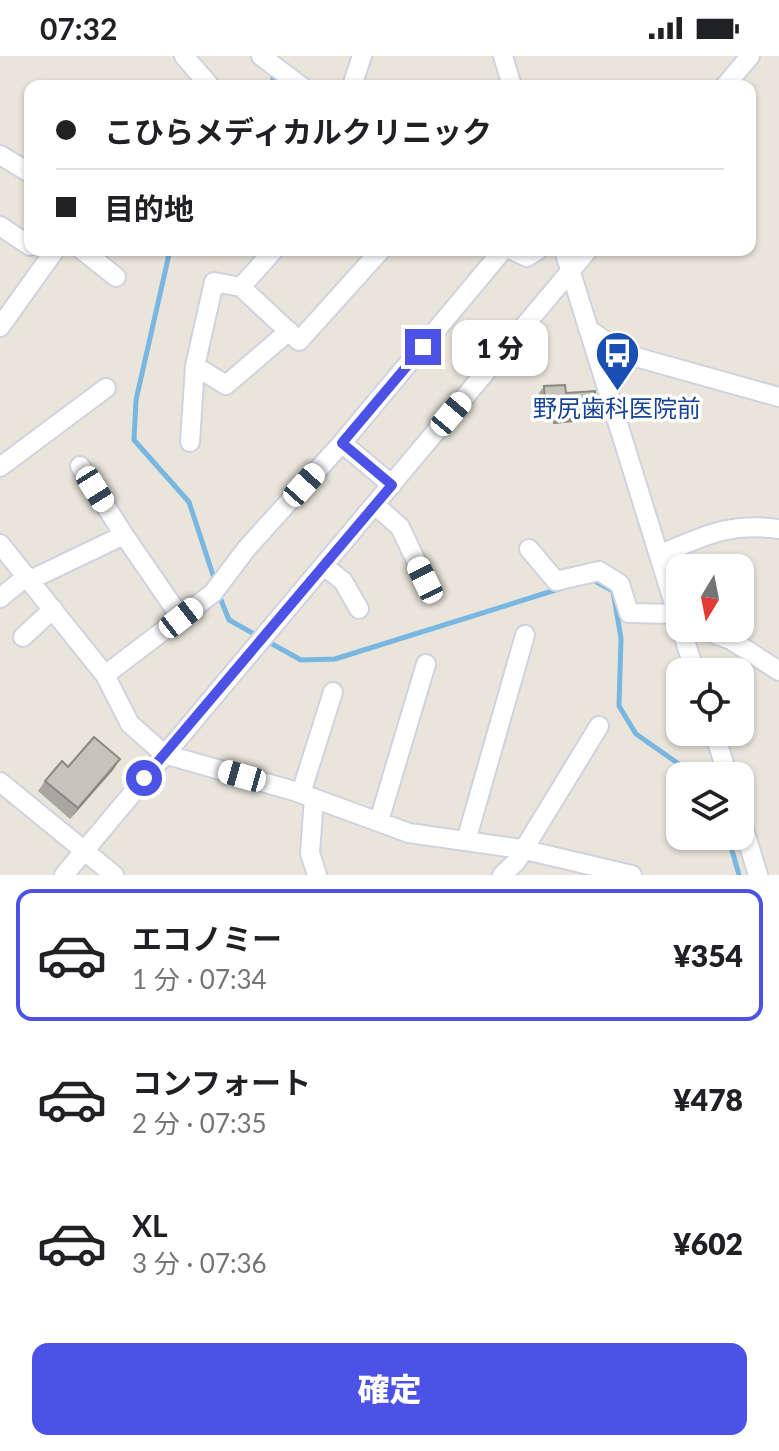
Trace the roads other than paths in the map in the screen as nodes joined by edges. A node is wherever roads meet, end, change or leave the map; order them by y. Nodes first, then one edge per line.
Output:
1 (184, 56) edge
2 (261, 56) edge
3 (362, 56) edge
4 (503, 56) edge
5 (750, 56) edge
6 (205, 80) edge
7 (293, 80) edge
8 (354, 80) edge
9 (510, 80) edge
10 (730, 80) edge
11 (0, 155) edge
12 (24, 169) edge
13 (0, 226) edge
14 (24, 242) edge
15 (45, 256) edge
16 (90, 256) edge
17 (269, 256) edge
18 (376, 256) edge
19 (498, 256) edge
20 (566, 256) edge
21 (583, 256) edge
22 (570, 271) junction
23 (116, 277) dead end
24 (241, 287) junction
25 (0, 327) edge
26 (588, 329) junction
27 (289, 331) junction
28 (195, 366) junction
29 (106, 388) dead end
30 (779, 397) edge
31 (190, 442) dead end
32 (342, 443) junction
33 (80, 466) dead end
34 (0, 467) edge
35 (392, 485) junction
36 (375, 505) junction
37 (779, 529) edge
38 (124, 535) junction
39 (0, 544) edge
40 (529, 549) dead end
41 (659, 555) junction
42 (324, 566) junction
43 (666, 577) edge
44 (29, 578) junction
45 (425, 580) dead end
46 (0, 598) edge
47 (53, 609) junction
48 (359, 609) dead end
49 (181, 618) junction
50 (666, 620) edge
51 (525, 635) dead end
52 (23, 637) dead end
53 (734, 642) edge
54 (426, 664) dead end
55 (779, 671) edge
56 (105, 675) junction
57 (333, 692) dead end
58 (599, 726) dead end
59 (164, 754) junction
60 (0, 782) edge
61 (308, 796) junction
62 (379, 821) junction
63 (466, 841) junction
64 (521, 849) junction
65 (84, 850) junction
66 (750, 850) edge
67 (64, 875) edge
68 (114, 875) edge
69 (317, 875) edge
70 (502, 875) edge
71 (632, 875) edge
72 (758, 875) edge

1 - 6 street
2 - 7 street
3 - 8 street
4 - 9 street
5 - 10 street
11 - 12 street
13 - 14 street
15 - 25 street
16 - 23 street
17 - 24 street
18 - 27 street
19 - 32 street
20 - 22 street
21 - 22 street
22 - 26 street
22 - 35 street
24 - 27 street
24 - 28 street
26 - 30 street
26 - 41 street
27 - 28 street
28 - 31 street
29 - 34 street
32 - 35 street
32 - 49 street
33 - 38 street
35 - 36 street
36 - 42 street
36 - 45 street
37 - 41 street
38 - 44 street
38 - 49 street
39 - 44 street
40 - 50 street
41 - 43 street
42 - 48 street
42 - 59 street
44 - 46 street
44 - 47 street
47 - 52 street
47 - 56 street
49 - 56 street
51 - 63 street
53 - 55 street
54 - 62 street
56 - 59 street
57 - 61 street
58 - 64 street
59 - 61 street
59 - 65 street
60 - 65 street
61 - 62 street
61 - 69 street
62 - 63 street
63 - 64 street
64 - 70 street
64 - 71 street
65 - 67 street
65 - 68 street
66 - 72 street

